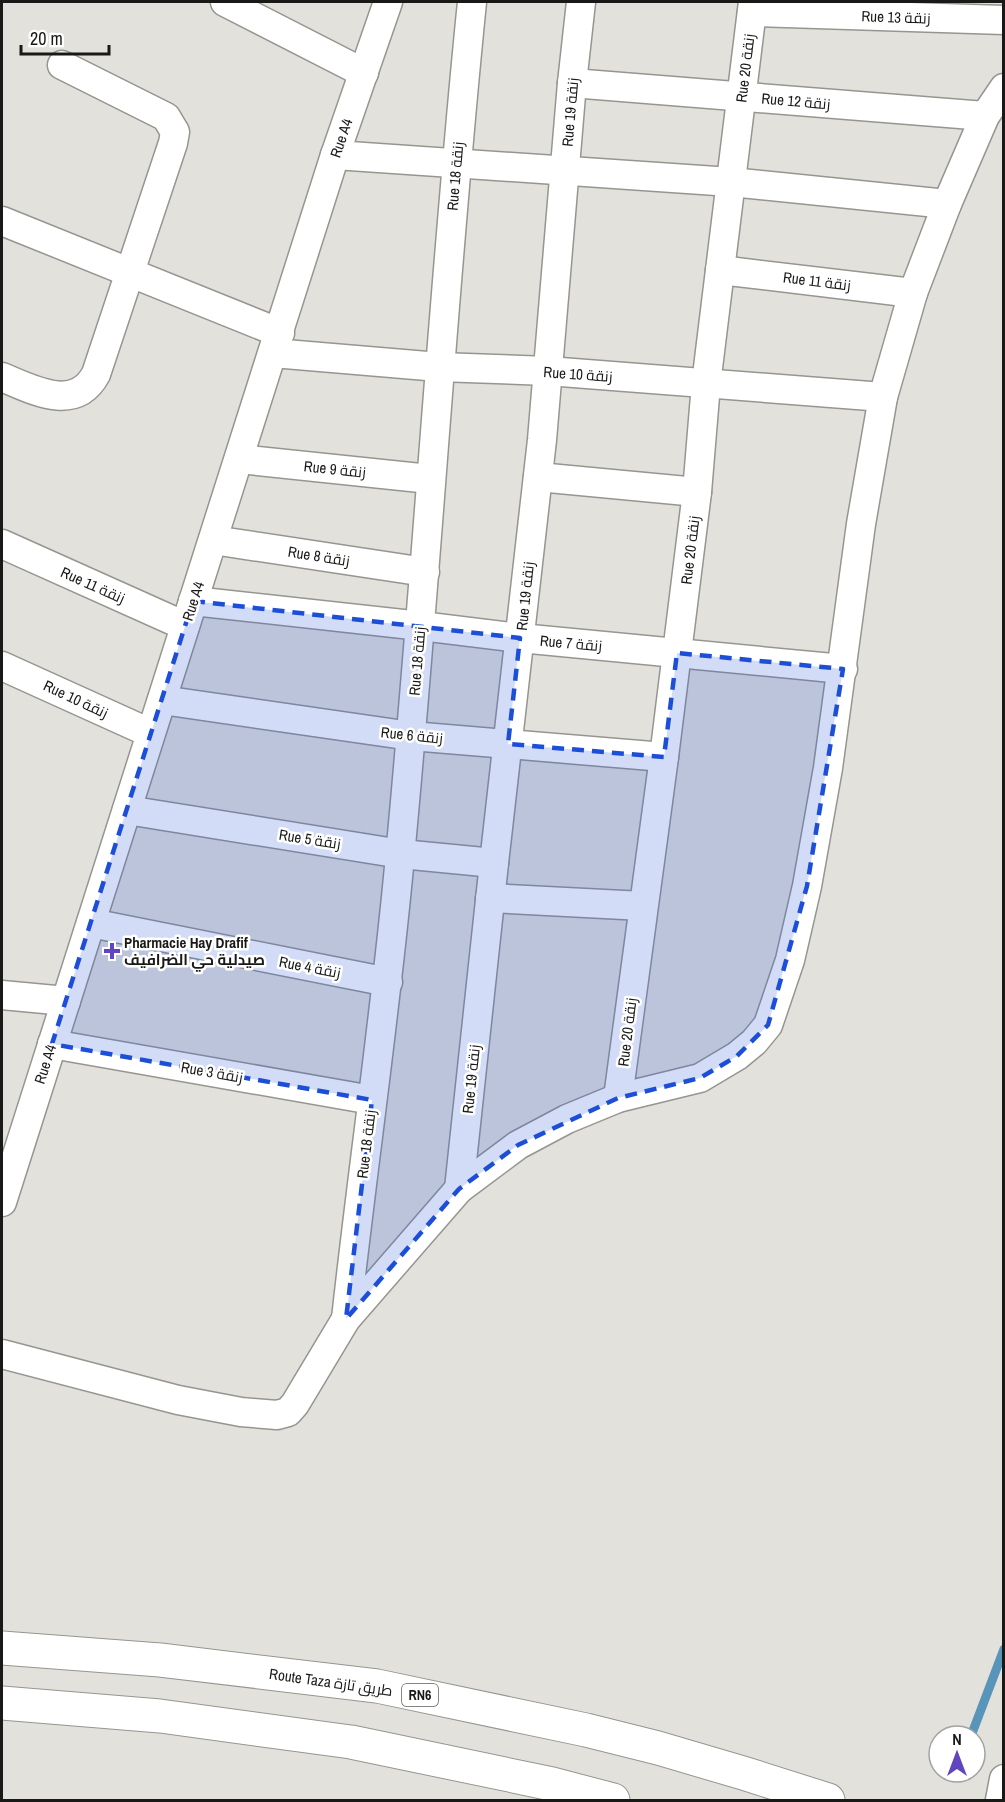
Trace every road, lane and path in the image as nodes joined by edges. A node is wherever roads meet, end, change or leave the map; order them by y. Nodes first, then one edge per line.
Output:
1 (225, 2) edge
2 (388, 2) edge
3 (472, 2) edge
4 (581, 2) edge
5 (753, 7) edge
6 (1004, 20) edge
7 (62, 65) dead end
8 (364, 73) junction
9 (573, 83) junction
10 (1004, 88) edge
11 (741, 96) junction
12 (985, 116) junction
13 (335, 155) junction
14 (455, 162) junction
15 (565, 172) junction
16 (731, 182) junction
17 (947, 204) junction
18 (2, 220) edge
19 (720, 270) junction
20 (129, 273) junction
21 (913, 293) junction
22 (277, 343) junction
23 (439, 367) junction
24 (548, 371) junction
25 (2, 377) edge
26 (706, 384) junction
27 (883, 397) junction
28 (239, 459) junction
29 (538, 477) junction
30 (430, 479) junction
31 (697, 492) junction
32 (213, 540) junction
33 (2, 544) edge
34 (425, 572) junction
35 (189, 614) junction
36 (421, 626) junction
37 (520, 638) junction
38 (676, 653) junction
39 (2, 666) edge
40 (843, 669) junction
41 (162, 700) junction
42 (150, 733) junction
43 (411, 736) junction
44 (508, 744) junction
45 (664, 758) junction
46 (127, 810) junction
47 (401, 854) junction
48 (494, 863) junction
49 (490, 898) junction
50 (644, 906) junction
51 (91, 923) junction
52 (388, 982) junction
53 (2, 995) edge
54 (66, 1000) junction
55 (52, 1044) junction
56 (618, 1098) junction
57 (372, 1100) junction
58 (459, 1189) junction
59 (2, 1202) edge
60 (346, 1319) junction
61 (2, 1354) edge
62 (2, 1648) edge
63 (2, 1703) edge
64 (1004, 1779) edge
65 (613, 1800) edge
66 (828, 1800) edge
67 (1000, 1800) edge

1 - 8 street
2 - 8 street, Rue A4
3 - 14 street, Rue 18 زنقة
4 - 9 street, Rue 19 زنقة
5 - 6 street, Rue 13 زنقة
5 - 11 street, Rue 20 زنقة
7 - 20 street
8 - 13 street, Rue A4
9 - 11 street, Rue 12 زنقة
9 - 15 street, Rue 19 زنقة
10 - 12 street
11 - 12 street, Rue 12 زنقة
11 - 16 street, Rue 20 زنقة
12 - 17 street
13 - 14 street
13 - 22 street, Rue A4
14 - 15 street
14 - 23 street, Rue 18 زنقة
15 - 16 street
15 - 24 street, Rue 19 زنقة
16 - 17 street
16 - 19 street, Rue 20 زنقة
17 - 21 street
18 - 20 street, Rue 10 زنقة
19 - 21 street, Rue 11 زنقة
19 - 26 street, Rue 20 زنقة
20 - 22 street, Rue 10 زنقة
20 - 25 street
21 - 27 street
22 - 23 street, Rue 10 زنقة
22 - 28 street, Rue A4
23 - 24 street, Rue 10 زنقة
23 - 30 street, Rue 18 زنقة
24 - 26 street, Rue 10 زنقة
24 - 29 street, Rue 19 زنقة
26 - 27 street, Rue 10 زنقة
26 - 31 street, Rue 20 زنقة
27 - 40 street
28 - 30 street, Rue 9 زنقة
28 - 32 street, Rue A4
29 - 31 street
29 - 37 street, Rue 19 زنقة
30 - 34 street, Rue 18 زنقة
31 - 38 street, Rue 20 زنقة
32 - 34 street, Rue 8 زنقة
32 - 35 street, Rue A4
33 - 35 street, Rue 11 زنقة
34 - 36 street, Rue 18 زنقة
35 - 36 street, Rue 7 زنقة
35 - 41 street, Rue A4
36 - 37 street, Rue 7 زنقة
36 - 43 street, Rue 18 زنقة
37 - 38 street, Rue 7 زنقة
37 - 44 street, Rue 19 زنقة
38 - 40 street, Rue 7 زنقة
38 - 45 street, Rue 20 زنقة
39 - 42 street, Rue 10 زنقة
40 - 56 street
41 - 42 street, Rue A4
41 - 43 street, Rue 6 زنقة
42 - 46 street, Rue A4
43 - 44 street, Rue 6 زنقة
43 - 47 street, Rue 18 زنقة
44 - 45 street, Rue 6 زنقة
44 - 48 street, Rue 19 زنقة
45 - 50 street, Rue 20 زنقة
46 - 47 street, Rue 5 زنقة
46 - 51 street, Rue A4
47 - 48 street, Rue 5 زنقة
47 - 52 street, Rue 18 زنقة
48 - 49 street, Rue 19 زنقة
49 - 50 street
49 - 58 street, Rue 19 زنقة
50 - 56 street, Rue 20 زنقة
51 - 52 street, Rue 4 زنقة
51 - 54 street, Rue A4
52 - 57 street, Rue 18 زنقة
53 - 54 street
54 - 55 street, Rue A4
55 - 57 street, Rue 3 زنقة
55 - 59 street, Rue A4
56 - 58 street
57 - 60 street, Rue 18 زنقة
58 - 60 street
60 - 61 street
62 - 66 highway, Route Taza طريق تازة / RN6
63 - 65 highway
64 - 67 street

